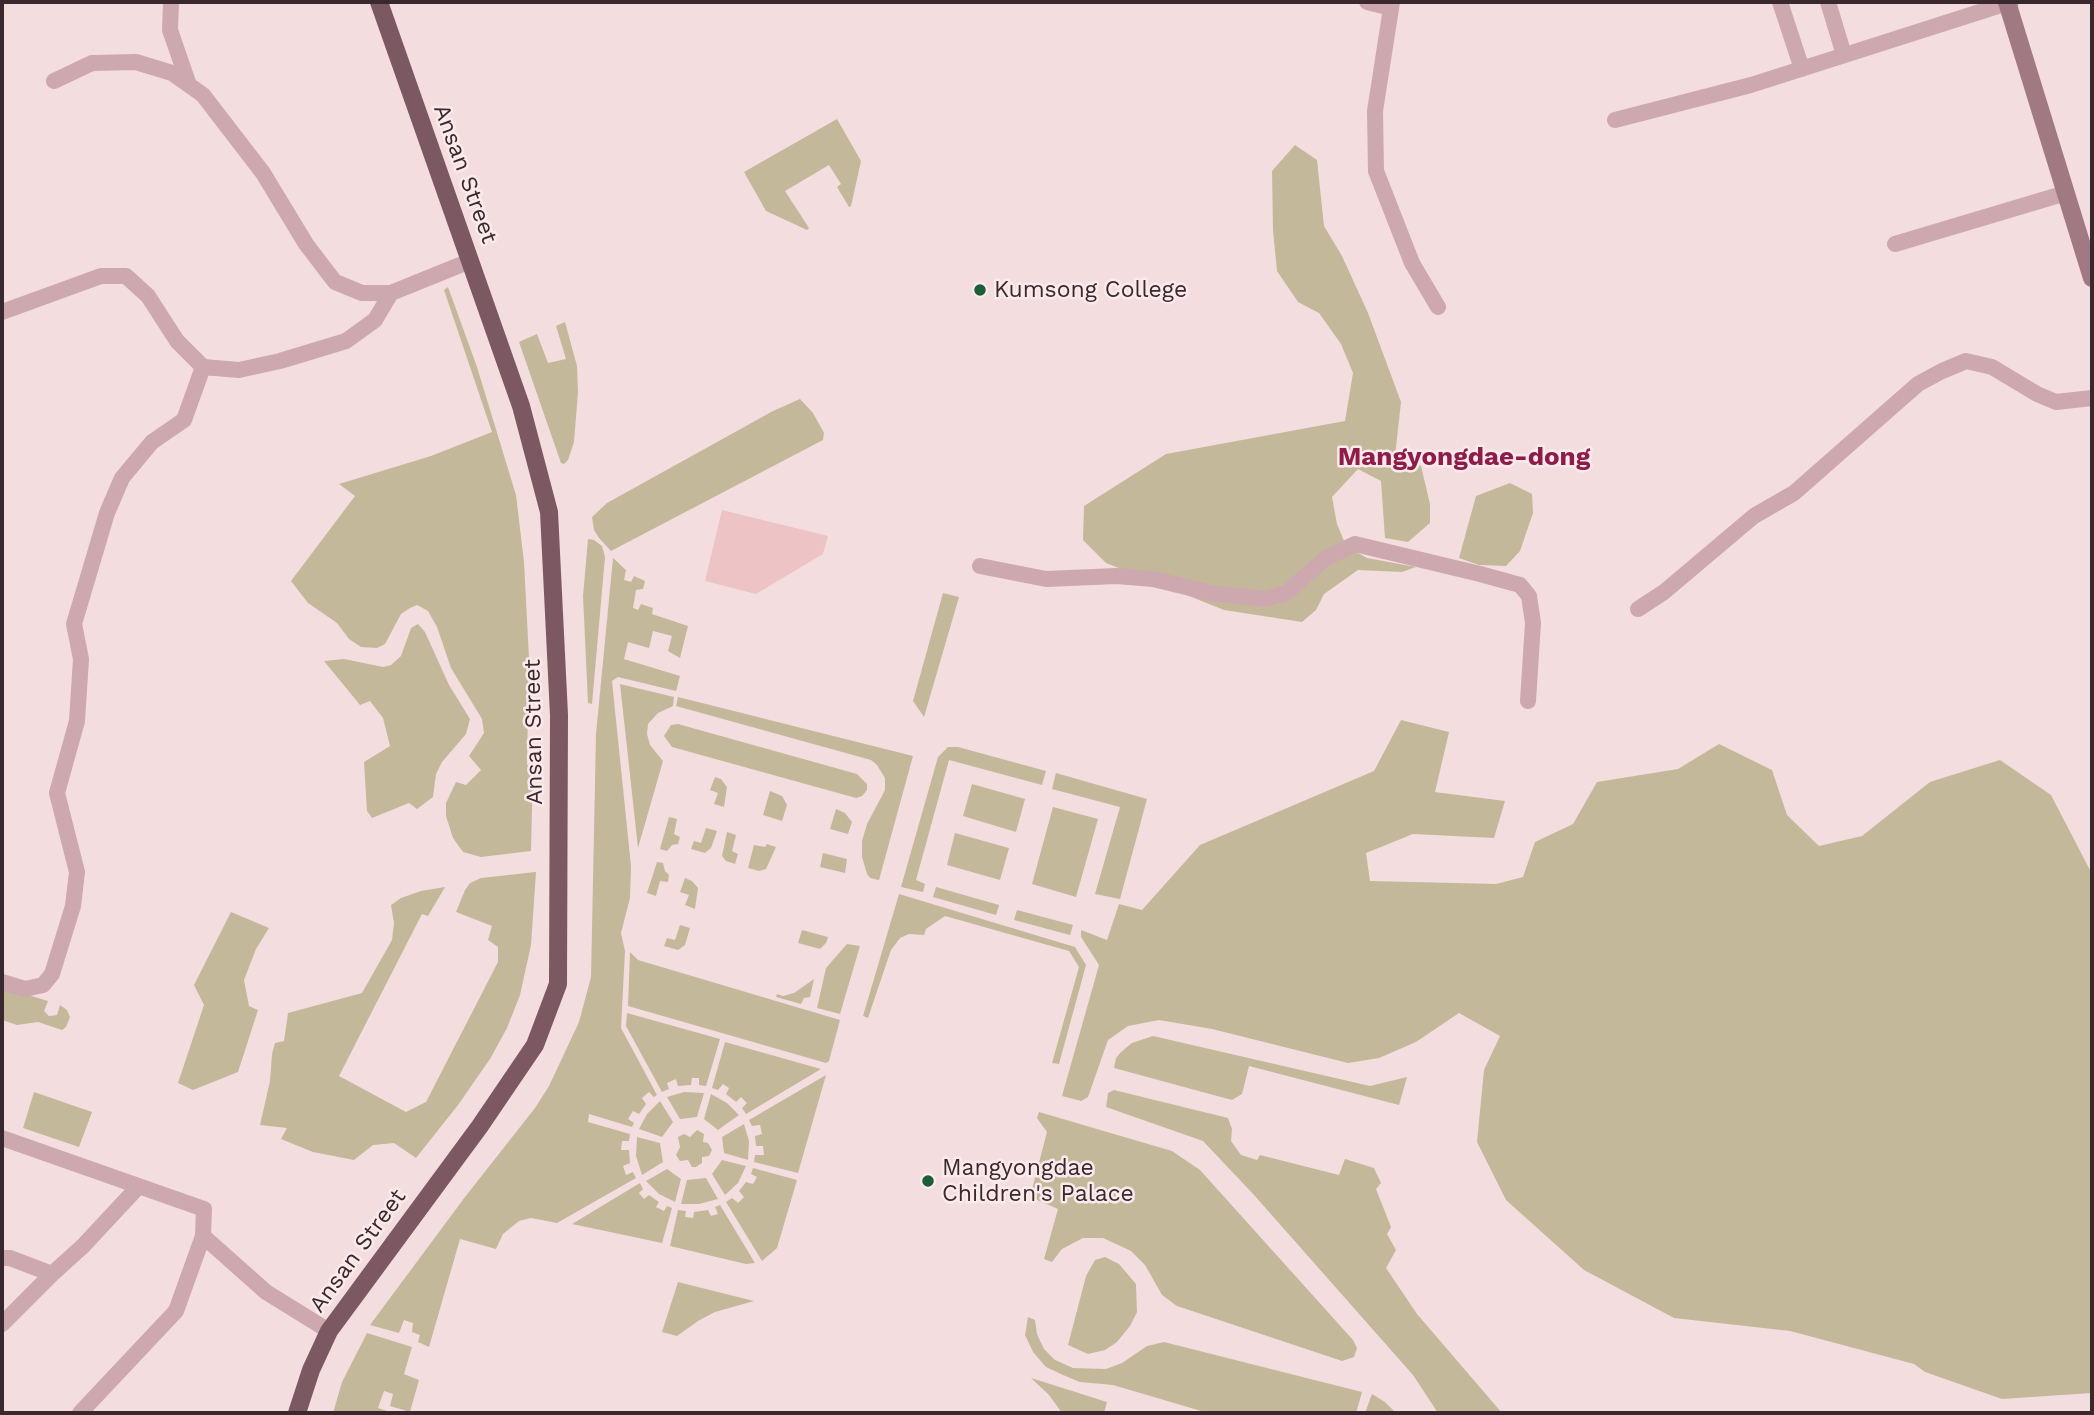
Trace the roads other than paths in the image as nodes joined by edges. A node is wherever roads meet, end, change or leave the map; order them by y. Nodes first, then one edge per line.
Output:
1 (171, 2) edge
2 (379, 2) edge
3 (1367, 2) edge
4 (1780, 2) edge
5 (1828, 2) edge
6 (2009, 2) edge
7 (1392, 5) edge
8 (1844, 55) junction
9 (1802, 69) junction
10 (54, 81) dead end
11 (189, 85) junction
12 (1615, 120) dead end
13 (2066, 193) junction
14 (1895, 244) dead end
15 (470, 261) junction
16 (2092, 278) edge
17 (391, 293) junction
18 (1438, 307) dead end
19 (2, 312) edge
20 (203, 367) junction
21 (2092, 398) edge
22 (980, 566) dead end
23 (1638, 609) dead end
24 (1528, 701) dead end
25 (2, 982) edge
26 (2, 1138) edge
27 (138, 1187) junction
28 (202, 1236) junction
29 (2, 1258) edge
30 (52, 1274) junction
31 (2, 1324) edge
32 (329, 1331) junction
33 (80, 1413) edge
34 (297, 1413) edge

1 - 11 street
2 - 15 main road, Ansan Street
3 - 7 street
4 - 9 street
5 - 8 street
6 - 8 street
6 - 13 street
7 - 18 street
8 - 9 street
9 - 12 street
10 - 11 street
11 - 17 street
13 - 14 street
13 - 16 street
15 - 17 street
15 - 32 main road, Ansan Street
17 - 20 street
19 - 20 street
20 - 25 street
21 - 23 street
22 - 24 street
26 - 27 street
27 - 28 street
27 - 30 street
28 - 32 street
28 - 33 street
29 - 30 street
30 - 31 street
32 - 34 main road, Ansan Street

